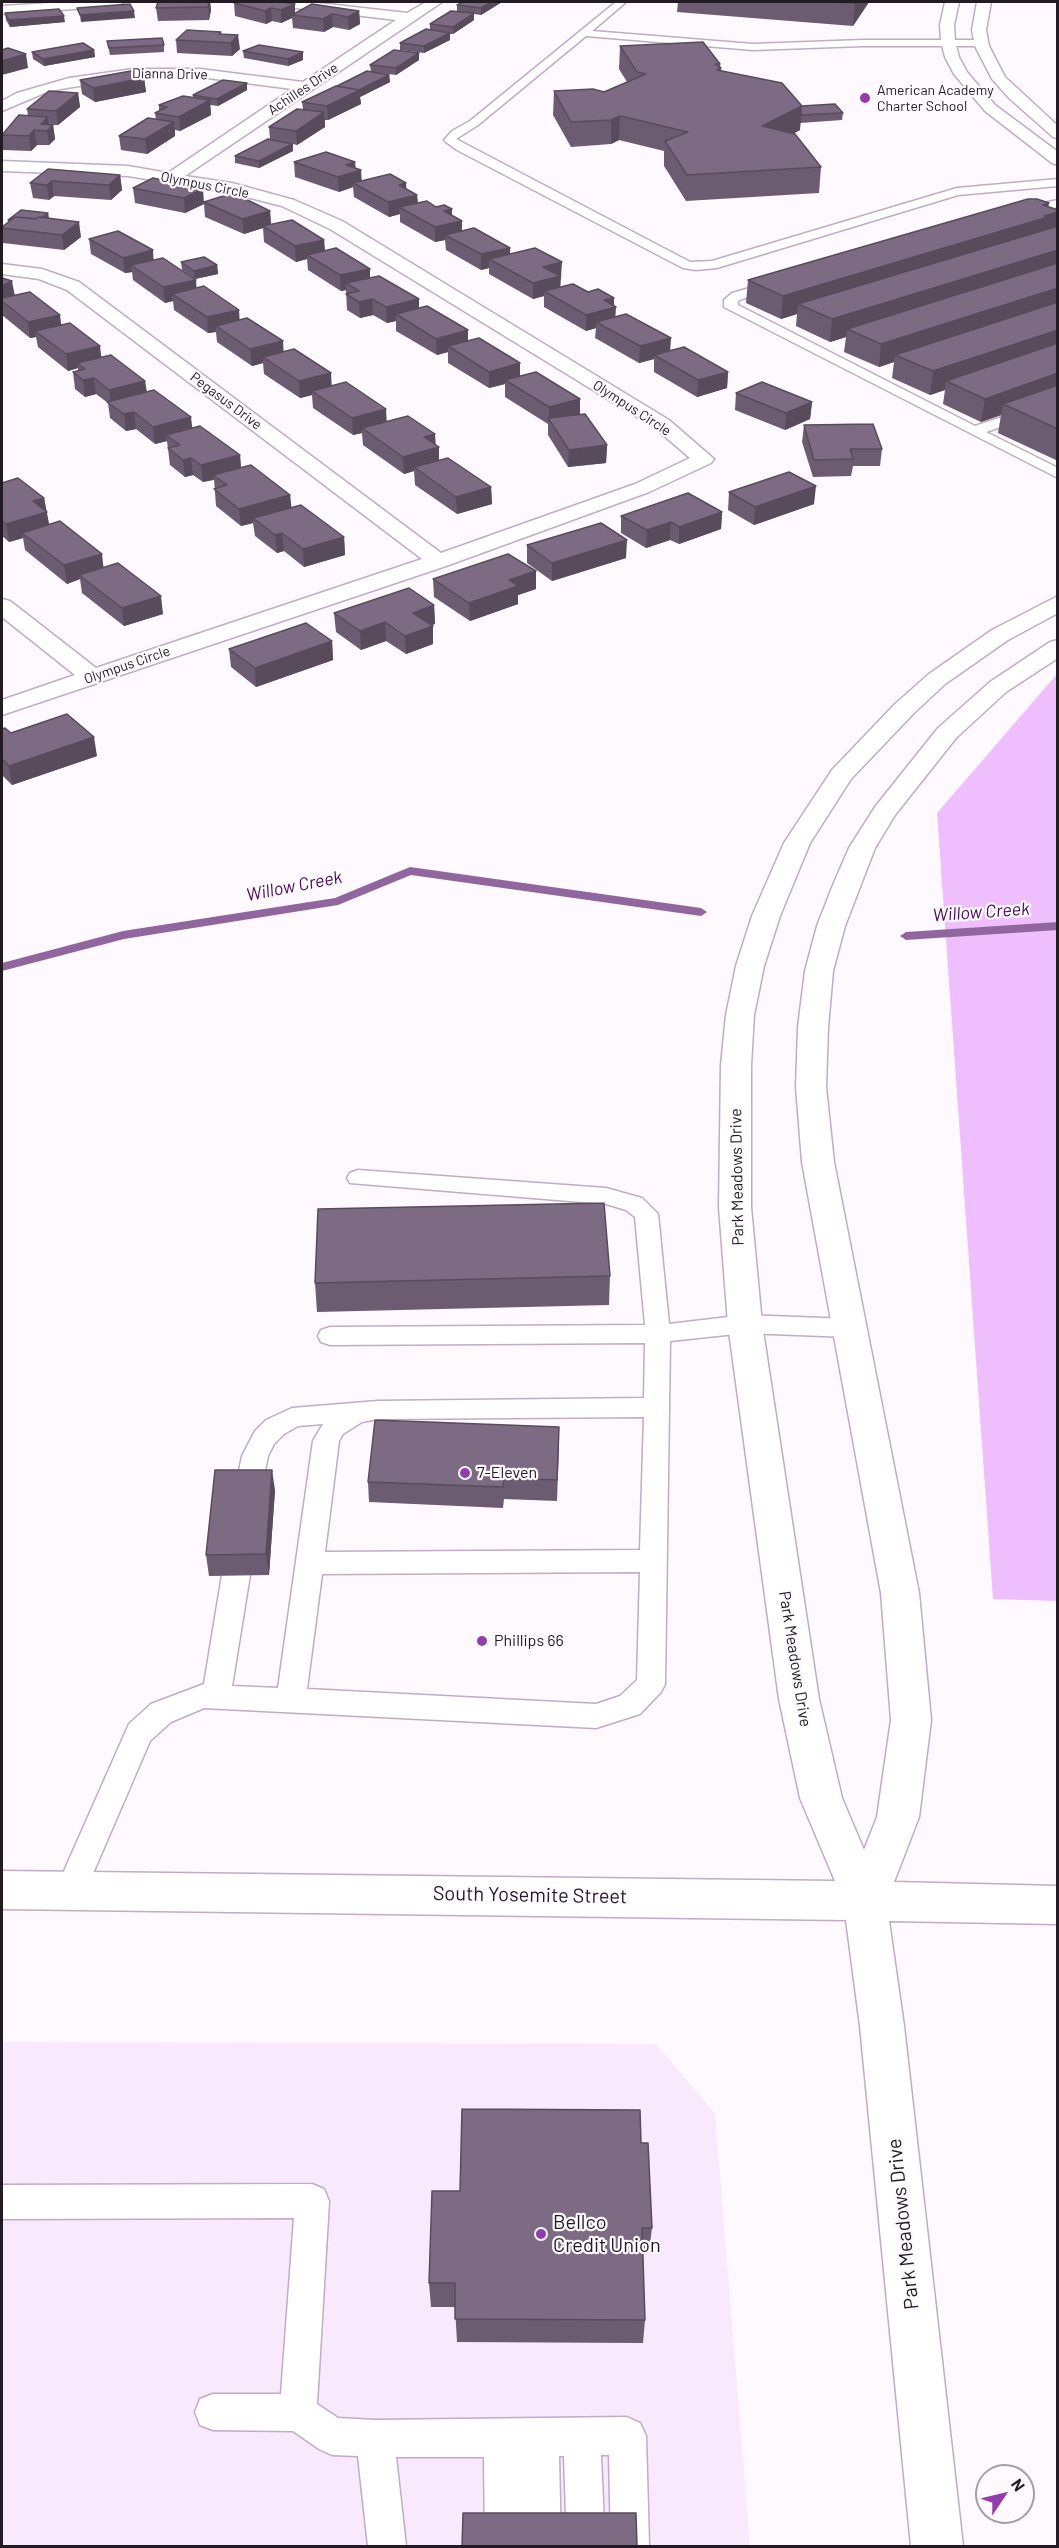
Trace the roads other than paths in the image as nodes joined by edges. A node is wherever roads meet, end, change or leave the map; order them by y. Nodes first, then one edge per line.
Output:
1 (117, 2) edge
2 (279, 2) edge
3 (435, 2) edge
4 (621, 2) edge
5 (952, 2) edge
6 (984, 2) edge
7 (2, 10) edge
8 (409, 17) junction
9 (584, 33) junction
10 (948, 42) junction
11 (981, 43) junction
12 (307, 87) junction
13 (2, 107) edge
14 (1058, 134) edge
15 (1058, 160) edge
16 (2, 166) edge
17 (171, 178) junction
18 (1058, 182) edge
19 (1042, 184) junction
20 (1058, 202) edge
21 (1000, 217) edge
22 (2, 269) edge
23 (794, 279) edge
24 (793, 320) edge
25 (770, 327) junction
26 (840, 343) edge
27 (817, 350) junction
28 (891, 369) edge
29 (869, 377) junction
30 (945, 397) edge
31 (1058, 402) edge
32 (922, 404) junction
33 (974, 430) junction
34 (1058, 474) edge
35 (438, 561) junction
36 (1058, 603) edge
37 (2, 606) edge
38 (1058, 647) edge
39 (93, 677) junction
40 (2, 708) edge
41 (358, 1178) dead end
42 (745, 1324) junction
43 (849, 1328) junction
44 (658, 1334) junction
45 (330, 1336) dead end
46 (656, 1407) junction
47 (356, 1413) junction
48 (248, 1491) edge
49 (653, 1561) junction
50 (309, 1563) junction
51 (236, 1575) edge
52 (216, 1698) junction
53 (291, 1700) junction
54 (71, 1889) junction
55 (2, 1890) edge
56 (865, 1902) junction
57 (1058, 1905) edge
58 (2, 2202) edge
59 (213, 2412) dead end
60 (298, 2413) junction
61 (582, 2437) junction
62 (375, 2439) junction
63 (540, 2439) junction
64 (503, 2440) junction
65 (387, 2547) edge
66 (504, 2547) edge
67 (543, 2547) edge
68 (586, 2547) edge
69 (630, 2547) edge
70 (937, 2547) edge

1 - 7 street
2 - 8 street
3 - 8 street, Achilles Drive
4 - 9 lane
5 - 10 street
6 - 11 street
8 - 12 street, Achilles Drive
9 - 10 lane
9 - 19 lane
10 - 11 lane
10 - 15 street
11 - 14 street
12 - 13 street, Dianna Drive
12 - 17 street, Achilles Drive
16 - 17 street, Olympus Circle
17 - 35 street, Olympus Circle
18 - 19 lane
19 - 20 lane
20 - 21 lane
22 - 35 street, Pegasus Drive
23 - 25 lane
24 - 25 lane
25 - 27 lane
26 - 27 lane
27 - 29 lane
28 - 29 lane
29 - 32 lane
30 - 32 lane
31 - 33 lane
32 - 33 lane
33 - 34 lane
35 - 39 street, Olympus Circle
36 - 42 street, Park Meadows Drive
37 - 39 street
38 - 43 street, Park Meadows Drive
39 - 40 street, Olympus Circle
41 - 44 lane
42 - 43 lane
42 - 44 lane
42 - 56 street, Park Meadows Drive
43 - 56 street, Park Meadows Drive
44 - 45 lane
44 - 46 lane
46 - 47 lane
46 - 49 lane
47 - 48 lane
47 - 50 lane
49 - 50 lane
49 - 53 lane
50 - 53 lane
51 - 52 lane
52 - 53 lane
52 - 54 lane
54 - 55 street, South Yosemite Street
54 - 56 street, South Yosemite Street
56 - 57 street, South Yosemite Street
56 - 70 street, Park Meadows Drive
58 - 60 lane
59 - 60 lane
60 - 62 lane
61 - 63 lane
61 - 68 lane
61 - 69 lane
62 - 64 lane
62 - 65 lane
63 - 64 lane
63 - 67 lane
64 - 66 lane

